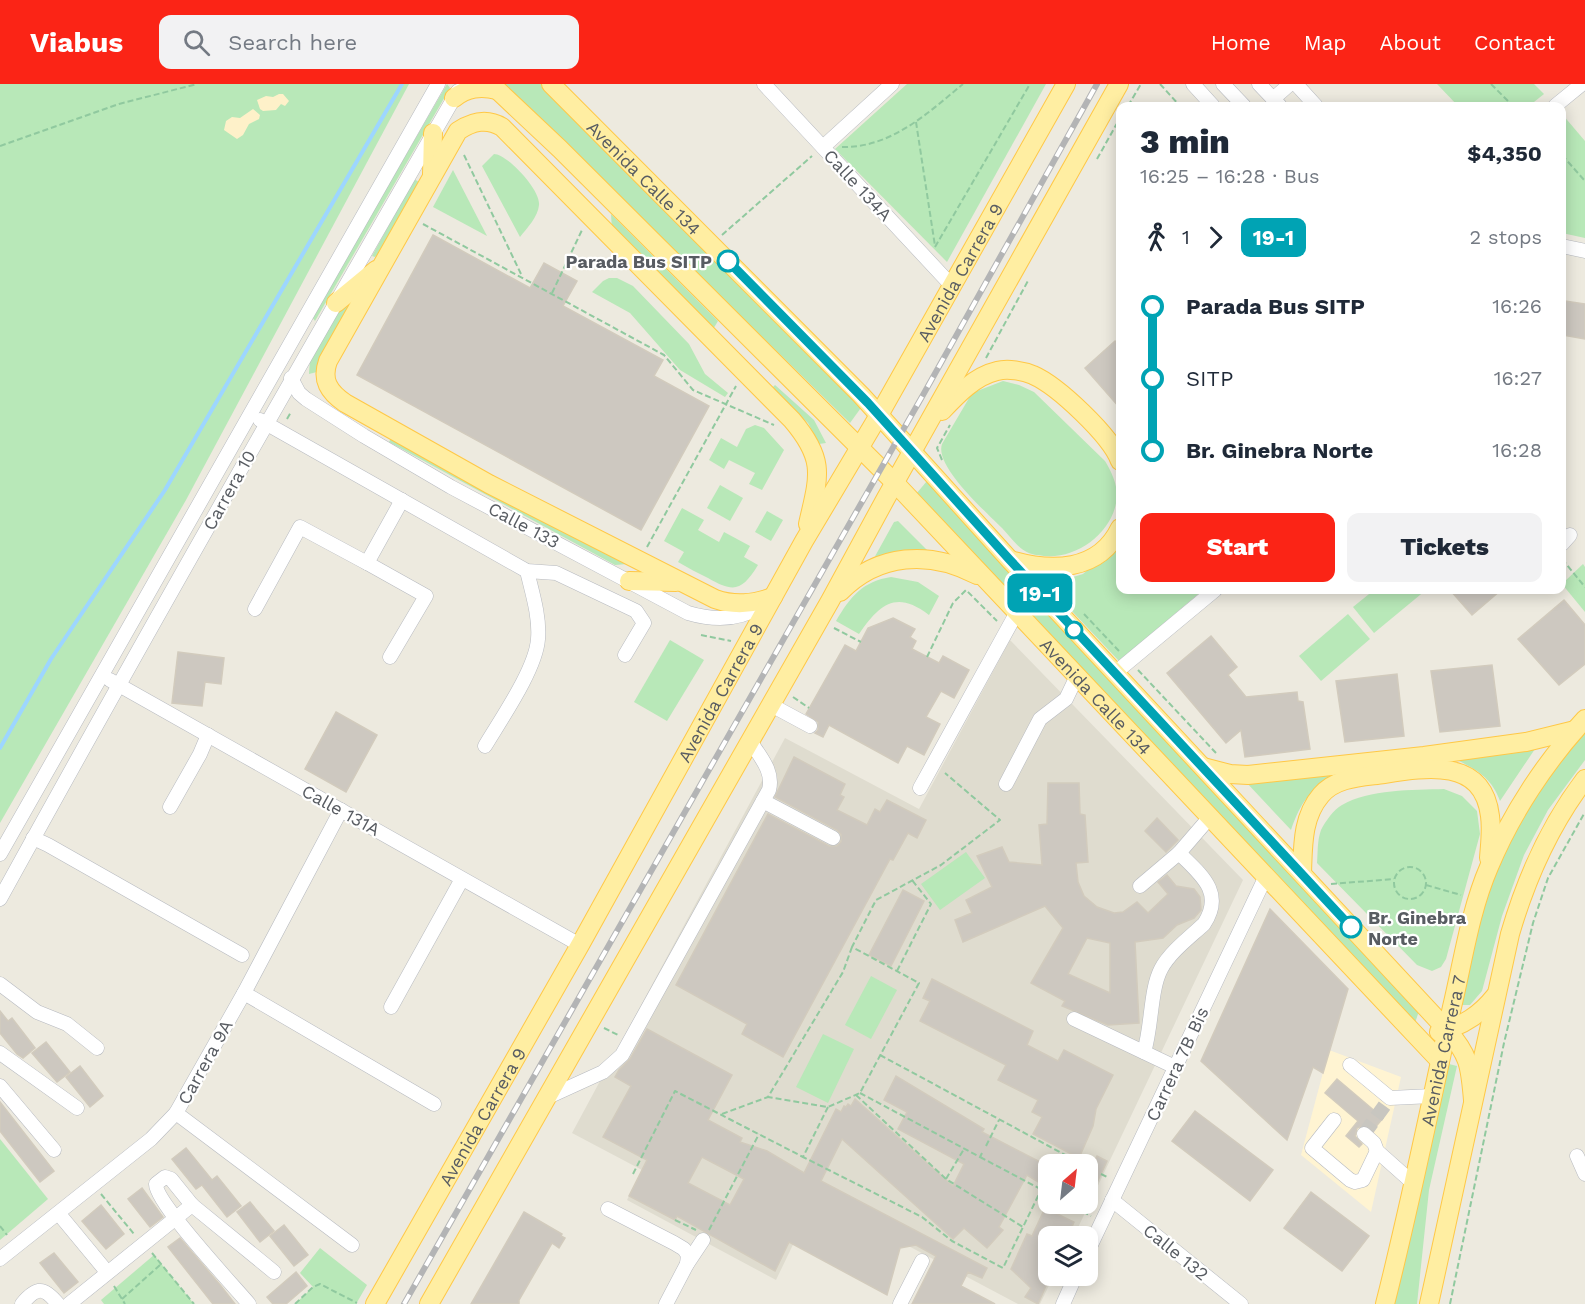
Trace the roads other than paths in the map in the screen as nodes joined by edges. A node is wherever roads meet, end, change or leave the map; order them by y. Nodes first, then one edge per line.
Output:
1 (438, 84) edge
2 (551, 84) edge
3 (764, 84) edge
4 (892, 84) edge
5 (1066, 84) edge
6 (1119, 84) edge
7 (1193, 84) edge
8 (1223, 84) edge
9 (1259, 84) edge
10 (1290, 84) edge
11 (1296, 84) edge
12 (1582, 84) edge
13 (494, 87) edge
14 (458, 91) edge
15 (1209, 102) edge
16 (1240, 102) edge
17 (1276, 102) edge
18 (1278, 102) edge
19 (1312, 102) edge
20 (1561, 102) edge
21 (433, 133) junction
22 (516, 140) junction
23 (823, 147) junction
24 (560, 149) junction
25 (431, 179) junction
26 (607, 232) junction
27 (1566, 247) edge
28 (1585, 251) edge
29 (384, 264) junction
30 (952, 286) junction
31 (336, 303) junction
32 (713, 340) junction
33 (778, 368) junction
34 (291, 378) junction
35 (250, 415) junction
36 (879, 415) junction
37 (266, 424) junction
38 (928, 425) junction
39 (860, 448) junction
40 (912, 452) junction
41 (1116, 452) edge
42 (895, 483) junction
43 (402, 500) junction
44 (1116, 532) edge
45 (804, 541) junction
46 (1009, 559) junction
47 (367, 563) junction
48 (527, 571) junction
49 (986, 580) junction
50 (629, 581) junction
51 (681, 582) junction
52 (1210, 594) edge
53 (773, 597) junction
54 (830, 601) junction
55 (255, 609) dead end
56 (1017, 612) junction
57 (625, 655) dead end
58 (390, 657) dead end
59 (1115, 674) junction
60 (103, 675) junction
61 (1077, 676) junction
62 (118, 684) junction
63 (771, 705) junction
64 (1580, 725) edge
65 (810, 726) dead end
66 (208, 735) junction
67 (750, 741) junction
68 (485, 746) dead end
69 (1203, 767) junction
70 (1585, 780) edge
71 (1006, 784) dead end
72 (920, 788) dead end
73 (763, 801) junction
74 (170, 807) dead end
75 (340, 810) junction
76 (1210, 817) junction
77 (33, 838) junction
78 (833, 838) dead end
79 (1179, 853) junction
80 (0, 854) edge
81 (1489, 867) junction
82 (1302, 873) junction
83 (1266, 876) junction
84 (462, 879) junction
85 (1140, 886) dead end
86 (0, 899) edge
87 (580, 945) junction
88 (242, 955) dead end
89 (0, 984) edge
90 (244, 993) junction
91 (1497, 994) junction
92 (391, 1007) dead end
93 (1074, 1019) dead end
94 (1447, 1030) junction
95 (1416, 1035) junction
96 (97, 1048) dead end
97 (1144, 1052) junction
98 (0, 1053) edge
99 (1440, 1061) junction
100 (1350, 1065) dead end
101 (1175, 1067) junction
102 (0, 1086) edge
103 (1432, 1096) junction
104 (546, 1098) junction
105 (1473, 1100) junction
106 (434, 1104) dead end
107 (77, 1108) dead end
108 (176, 1113) junction
109 (1334, 1120) dead end
110 (1364, 1134) dead end
111 (54, 1150) dead end
112 (1377, 1150) junction
113 (1577, 1156) dead end
114 (1585, 1174) edge
115 (1413, 1183) junction
116 (1112, 1200) junction
117 (192, 1204) junction
118 (608, 1209) dead end
119 (59, 1214) junction
120 (175, 1218) junction
121 (1098, 1230) edge
122 (702, 1235) road end
123 (352, 1245) dead end
124 (0, 1259) edge
125 (922, 1261) dead end
126 (687, 1264) junction
127 (107, 1272) junction
128 (274, 1272) dead end
129 (1071, 1286) edge
130 (366, 1303) edge
131 (22, 1304) edge
132 (58, 1304) edge
133 (69, 1304) edge
134 (249, 1304) edge
135 (429, 1304) edge
136 (666, 1304) edge
137 (900, 1304) edge
138 (1063, 1304) edge
139 (1241, 1304) edge
140 (1385, 1304) edge
141 (1429, 1304) edge

1 - 35 street, Carrera 10
2 - 36 main road, Avenida Calle 134
3 - 23 street, Calle 134A
4 - 23 street
5 - 30 main road, Avenida Carrera 9
6 - 38 main road
7 - 15 street
8 - 16 street
9 - 17 street
10 - 18 street
11 - 19 street
12 - 20 street
13 - 14 main road
13 - 22 main road
13 - 24 main road, Avenida Calle 134
14 - 21 street, Carrera 10
21 - 25 main road
21 - 31 street, Carrera 10
22 - 25 main road
22 - 26 main road
23 - 30 street, Calle 134A
24 - 26 main road
24 - 33 main road, Avenida Calle 134
25 - 29 main road
26 - 32 main road
27 - 28 street
29 - 31 main road
29 - 51 main road
30 - 36 main road, Avenida Carrera 9
31 - 34 street, Carrera 10
32 - 33 main road
32 - 45 main road
33 - 39 main road, Avenida Calle 134
34 - 37 street, Carrera 10
34 - 50 street, Calle 133
35 - 37 street
35 - 60 street, Carrera 10
36 - 39 main road, Avenida Carrera 9
36 - 40 main road, Avenida Calle 134
37 - 43 street
37 - 62 street, Carrera 10
38 - 40 main road
38 - 41 main road
39 - 42 main road, Avenida Calle 134
39 - 45 main road, Avenida Carrera 9
40 - 42 main road
40 - 46 main road, Avenida Calle 134
42 - 49 main road, Avenida Calle 134
42 - 54 main road
43 - 47 street
43 - 48 street
44 - 46 main road
45 - 53 main road, Avenida Carrera 9
46 - 59 main road, Avenida Calle 134
47 - 55 street
47 - 58 street
48 - 57 street
48 - 68 street
49 - 54 main road
49 - 56 main road, Avenida Calle 134
50 - 51 main road
50 - 53 street, Calle 133
51 - 53 main road
52 - 59 street
53 - 87 main road, Avenida Carrera 9
54 - 63 main road
56 - 61 main road, Avenida Calle 134
56 - 72 street
59 - 69 main road, Avenida Calle 134
60 - 62 street, Calle 131A
60 - 80 street, Carrera 10
61 - 71 street
61 - 76 main road, Avenida Calle 134
62 - 66 street, Calle 131A
62 - 77 street, Carrera 10
63 - 65 street
63 - 67 main road
64 - 69 main road
64 - 81 main road, Avenida Carrera 7
66 - 74 street
66 - 75 street, Calle 131A
67 - 73 street
67 - 104 main road
69 - 82 main road, Avenida Calle 134
70 - 91 main road
73 - 78 street
73 - 104 street
75 - 84 street, Calle 131A
75 - 90 street, Carrera 9A
76 - 79 street
76 - 83 main road, Avenida Calle 134
77 - 86 street, Carrera 10
77 - 88 street
79 - 85 street
79 - 97 street
81 - 82 main road
81 - 94 main road, Avenida Carrera 7
82 - 94 main road, Avenida Calle 134
83 - 95 main road, Avenida Calle 134
83 - 101 street, Carrera 7B Bis
84 - 87 street, Calle 131A
84 - 92 street
87 - 130 main road, Avenida Carrera 9
89 - 96 street
90 - 106 street
90 - 108 street, Carrera 9A
91 - 94 main road
91 - 105 main road
93 - 97 street
94 - 95 main road
94 - 99 main road, Avenida Carrera 7
94 - 105 main road, Avenida Calle 134
95 - 99 main road, Avenida Calle 134
97 - 101 street
98 - 107 street
99 - 103 main road, Avenida Carrera 7
100 - 103 street
101 - 116 street, Carrera 7B Bis
102 - 111 street
103 - 115 main road, Avenida Carrera 7
104 - 135 main road
105 - 141 main road
108 - 119 street, Carrera 9A
108 - 123 street
109 - 112 street
110 - 112 street
112 - 115 street
113 - 114 street
115 - 140 main road, Avenida Carrera 7
116 - 121 street, Carrera 7B Bis
116 - 139 street, Calle 132
117 - 120 street
117 - 120 street
117 - 128 street
118 - 126 street
119 - 124 street, Carrera 9A
119 - 127 street
120 - 127 street
120 - 134 street
122 - 126 street
125 - 137 street
126 - 136 street
127 - 133 street
129 - 138 street
131 - 132 street

